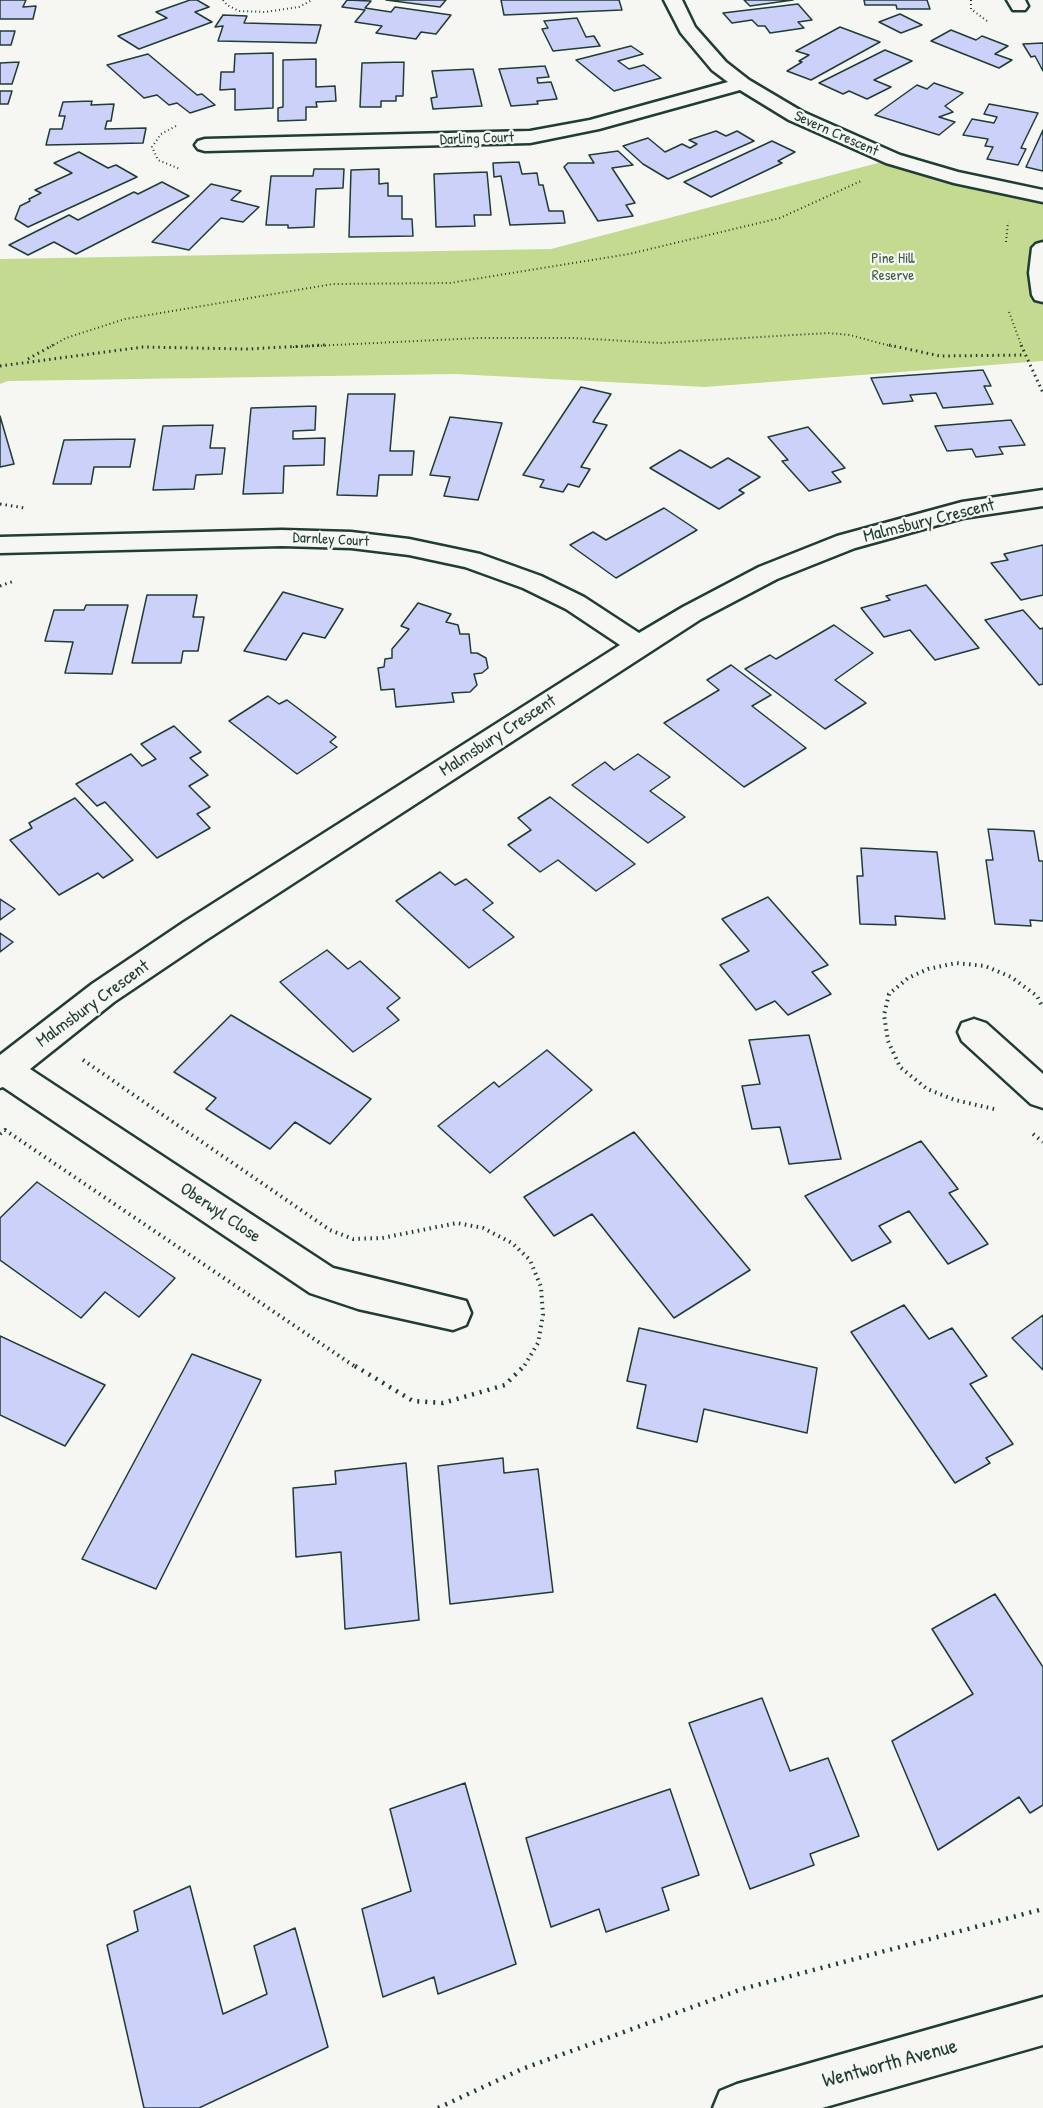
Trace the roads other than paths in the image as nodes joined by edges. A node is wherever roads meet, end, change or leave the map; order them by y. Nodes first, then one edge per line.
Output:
1 (673, 0) edge
2 (742, 84) junction
3 (205, 145) dead end
4 (1043, 196) edge
5 (1043, 248) edge
6 (1043, 295) edge
7 (1043, 498) edge
8 (0, 545) edge
9 (639, 645) junction
10 (974, 1032) dead end
11 (2, 1072) edge
12 (1043, 1095) edge
13 (453, 1313) dead end
14 (1043, 2021) edge
15 (737, 2108) edge

1 - 2 street, Severn Crescent
2 - 3 street, Darling Court
2 - 4 street, Severn Crescent
5 - 6 street
7 - 9 street, Malmsbury Crescent
8 - 9 street, Darnley Court
9 - 11 street, Malmsbury Crescent
10 - 12 street
11 - 13 street, Oberwyl Close
14 - 15 street, Wentworth Avenue

